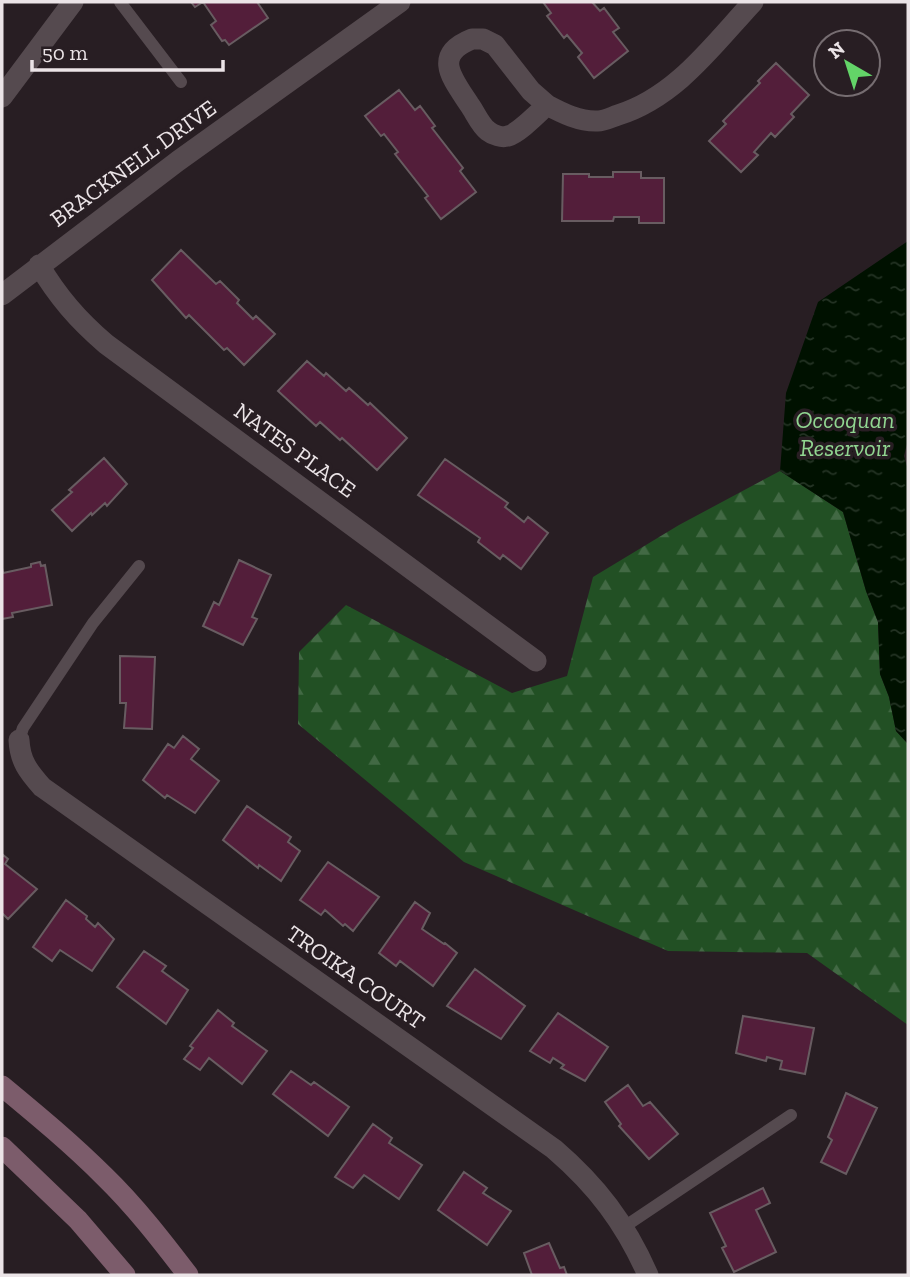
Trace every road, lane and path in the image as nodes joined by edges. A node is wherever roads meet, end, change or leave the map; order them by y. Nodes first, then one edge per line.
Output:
1 (73, 2) edge
2 (120, 2) edge
3 (400, 2) edge
4 (753, 2) edge
5 (181, 82) dead end
6 (2, 97) edge
7 (547, 105) junction
8 (39, 265) junction
9 (2, 295) edge
10 (139, 566) dead end
11 (536, 661) dead end
12 (19, 740) joint
13 (2, 1087) edge
14 (791, 1115) dead end
15 (2, 1147) edge
16 (624, 1227) junction
17 (125, 1275) edge
18 (188, 1275) edge
19 (648, 1275) edge

1 - 6 street
2 - 5 lane
3 - 8 street, BRACKNELL DRIVE
4 - 7 street
7 - 7 street
8 - 9 street, BRACKNELL DRIVE
8 - 11 street, NATES PLACE
10 - 12 lane
12 - 16 street, TROIKA COURT
13 - 18 street
14 - 16 lane
15 - 17 street
16 - 19 street, TROIKA COURT

